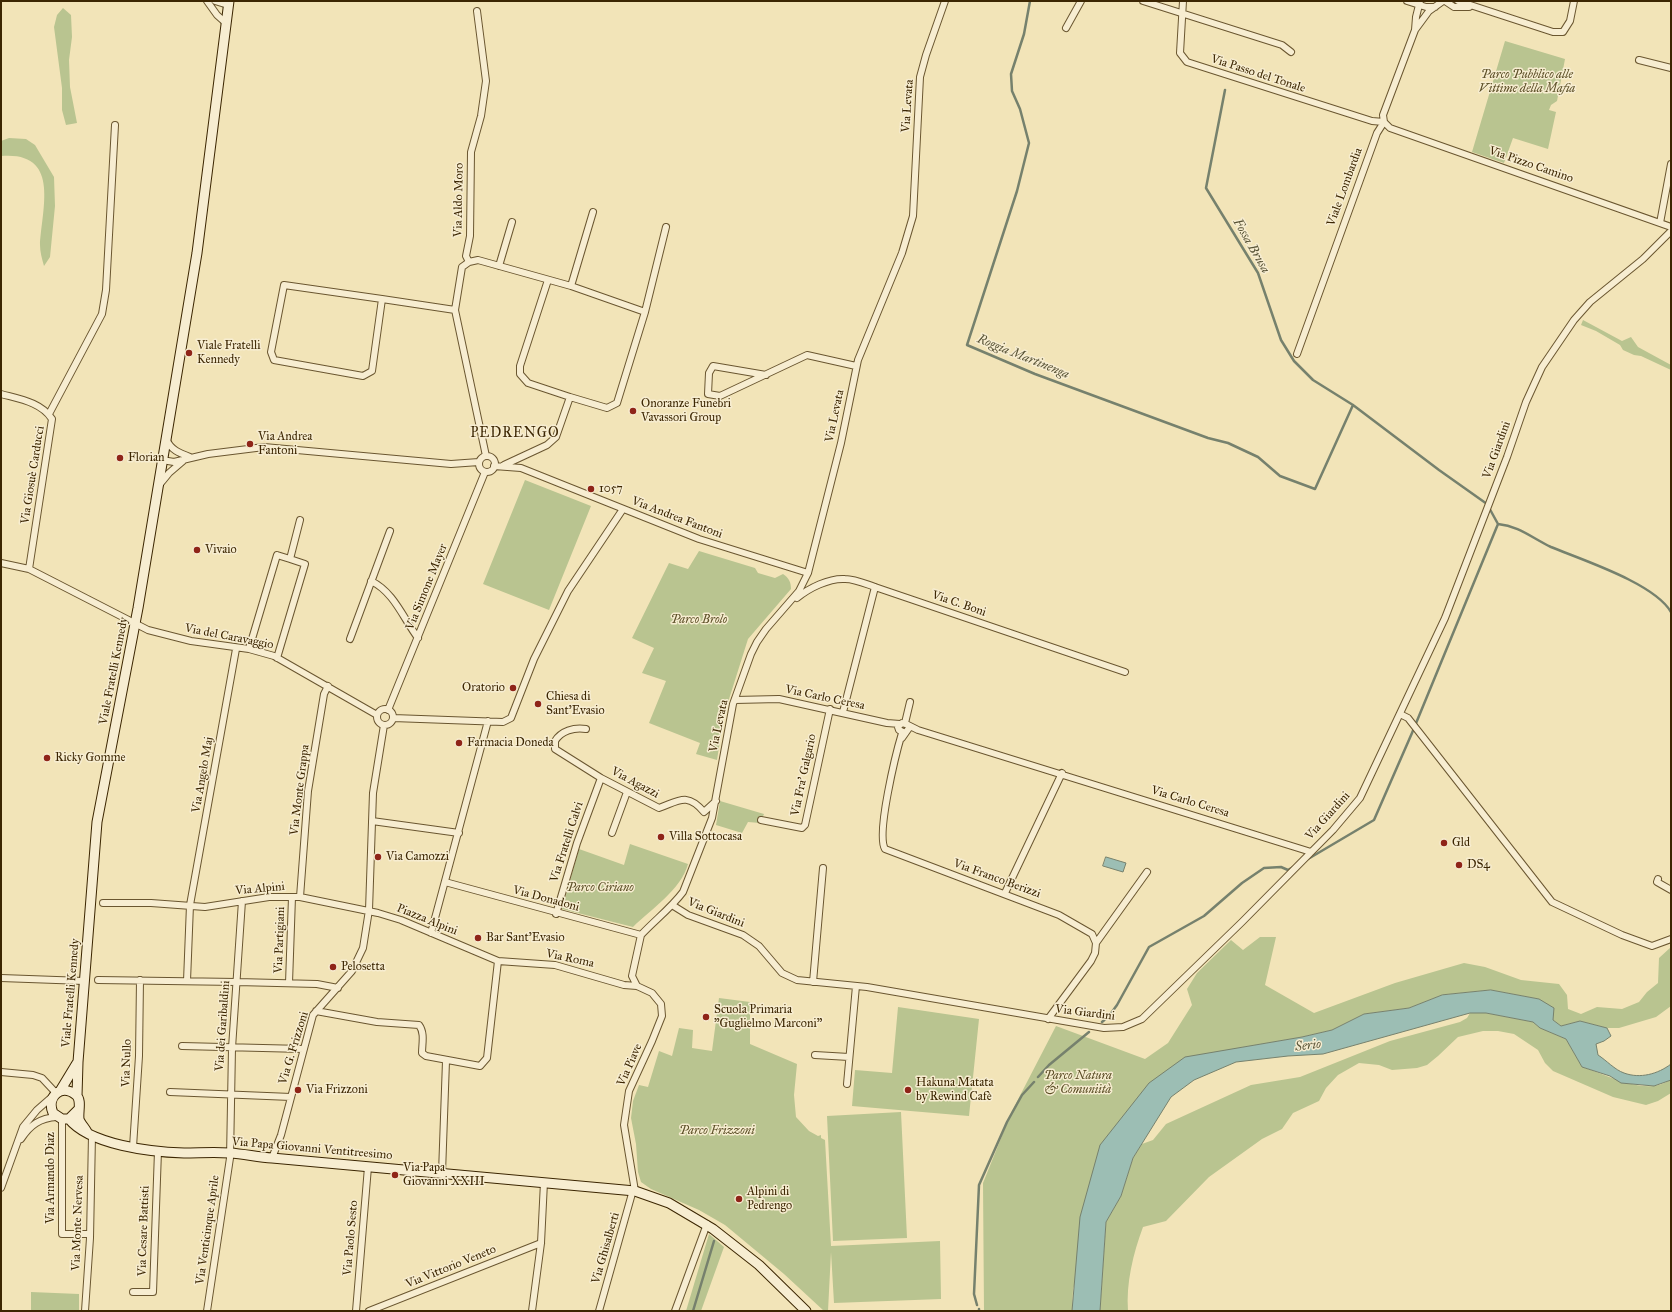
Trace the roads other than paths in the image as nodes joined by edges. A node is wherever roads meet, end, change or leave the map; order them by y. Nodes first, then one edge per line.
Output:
1 (207, 1) edge
2 (215, 1) edge
3 (945, 1) edge
4 (1081, 1) edge
5 (1143, 1) edge
6 (1183, 1) edge
7 (1407, 1) edge
8 (1444, 1) edge
9 (1458, 1) edge
10 (1574, 1) edge
11 (229, 3) edge
12 (1419, 3) edge
13 (1436, 7) junction
14 (1477, 8) junction
15 (477, 11) dead end
16 (1182, 13) junction
17 (226, 22) junction
18 (1066, 28) dead end
19 (1415, 30) junction
20 (1291, 52) dead end
21 (1639, 60) dead end
22 (1671, 68) edge
23 (1384, 122) junction
24 (115, 125) dead end
25 (1671, 164) edge
26 (593, 212) dead end
27 (512, 222) dead end
28 (1660, 223) junction
29 (666, 227) dead end
30 (1671, 227) edge
31 (1671, 231) edge
32 (469, 262) junction
33 (499, 266) junction
34 (548, 280) junction
35 (571, 286) junction
36 (382, 299) junction
37 (455, 310) junction
38 (645, 312) junction
39 (1297, 354) dead end
40 (856, 366) junction
41 (766, 375) junction
42 (1, 394) edge
43 (570, 397) junction
44 (49, 414) junction
45 (166, 438) junction
46 (486, 456) junction
47 (190, 457) junction
48 (162, 460) junction
49 (479, 462) junction
50 (504, 465) junction
51 (494, 466) junction
52 (485, 472) junction
53 (157, 490) junction
54 (623, 509) junction
55 (300, 520) dead end
56 (390, 531) dead end
57 (290, 559) junction
58 (1, 563) edge
59 (29, 569) junction
60 (808, 573) junction
61 (371, 581) junction
62 (875, 587) junction
63 (789, 604) junction
64 (135, 625) junction
65 (418, 638) junction
66 (350, 639) dead end
67 (236, 649) junction
68 (249, 650) junction
69 (277, 658) junction
70 (1125, 672) dead end
71 (328, 686) junction
72 (735, 700) junction
73 (910, 702) dead end
74 (830, 709) junction
75 (388, 710) junction
76 (843, 712) junction
77 (1400, 714) junction
78 (377, 715) junction
79 (393, 718) junction
80 (488, 722) junction
81 (384, 725) junction
82 (586, 729) dead end
83 (904, 729) junction
84 (1062, 773) junction
85 (601, 778) junction
86 (627, 792) junction
87 (716, 801) junction
88 (704, 812) junction
89 (761, 820) dead end
90 (372, 821) junction
91 (710, 824) junction
92 (459, 833) junction
93 (612, 833) dead end
94 (1311, 852) junction
95 (823, 868) dead end
96 (1147, 872) dead end
97 (1658, 879) dead end
98 (445, 882) junction
99 (1671, 890) edge
100 (1005, 893) junction
101 (292, 897) junction
102 (300, 897) junction
103 (242, 901) junction
104 (103, 903) dead end
105 (672, 904) junction
106 (190, 905) junction
107 (370, 910) junction
108 (556, 914) junction
109 (432, 933) junction
110 (641, 935) junction
111 (1671, 939) edge
112 (1096, 943) junction
113 (498, 961) junction
114 (1, 978) edge
115 (98, 980) dead end
116 (140, 980) junction
117 (84, 981) junction
118 (187, 981) junction
119 (237, 982) junction
120 (813, 982) junction
121 (289, 983) junction
122 (636, 986) junction
123 (856, 986) junction
124 (338, 988) junction
125 (316, 1011) junction
126 (1048, 1020) junction
127 (182, 1046) dead end
128 (232, 1048) junction
129 (304, 1049) junction
130 (815, 1055) dead end
131 (849, 1057) junction
132 (446, 1061) junction
133 (78, 1062) junction
134 (1, 1072) edge
135 (847, 1084) dead end
136 (170, 1092) dead end
137 (56, 1093) junction
138 (231, 1094) junction
139 (77, 1096) junction
140 (291, 1097) junction
141 (79, 1109) junction
142 (63, 1118) junction
143 (90, 1134) junction
144 (133, 1147) junction
145 (14, 1148) junction
146 (158, 1151) junction
147 (229, 1153) junction
148 (272, 1158) junction
149 (368, 1167) junction
150 (442, 1173) junction
151 (544, 1182) junction
152 (1, 1188) edge
153 (634, 1190) junction
154 (707, 1224) junction
155 (90, 1234) junction
156 (540, 1243) junction
157 (134, 1292) dead end
158 (85, 1311) edge
159 (207, 1311) edge
160 (356, 1311) edge
161 (369, 1311) edge
162 (532, 1311) edge
163 (599, 1311) edge
164 (676, 1311) edge
165 (806, 1311) edge

1 - 17 street
2 - 11 street
3 - 40 street, Via Levata
4 - 18 street
5 - 16 street
6 - 16 street, Via Passo del Tonale
7 - 12 street
8 - 13 street, Viale Lombardia
8 - 14 street
9 - 14 street
10 - 14 street
11 - 17 street, Viale Fratelli Kennedy
12 - 13 street
12 - 19 street, Viale Lombardia
13 - 19 street, Viale Lombardia
15 - 32 street, Via Aldo Moro
16 - 20 street
16 - 23 street, Via Passo del Tonale
17 - 45 street, Viale Fratelli Kennedy
19 - 23 street, Viale Lombardia
21 - 22 street
23 - 28 street, Via Pizzo Camino
23 - 39 street, Viale Lombardia
24 - 44 street
25 - 28 street
26 - 35 street
27 - 33 street
28 - 30 street, Via Pizzo Camino
29 - 38 street
31 - 77 street, Via Giardini
32 - 33 street
32 - 37 street, Via Aldo Moro
33 - 34 street
34 - 35 street
34 - 43 street
35 - 38 street
36 - 36 street
36 - 37 street
37 - 46 street, Via Aldo Moro
38 - 43 street
40 - 41 street
40 - 60 street, Via Levata
41 - 41 street
42 - 44 street, Via Giosuè Carducci
43 - 50 street
44 - 59 street, Via Giosuè Carducci
45 - 47 street
45 - 48 street, Viale Fratelli Kennedy
46 - 49 street
46 - 51 street
47 - 48 street
47 - 49 street
47 - 53 street
48 - 53 street, Viale Fratelli Kennedy
49 - 52 street
50 - 51 street, Via Andrea Fantoni
50 - 54 street, Via Andrea Fantoni
51 - 52 street
52 - 65 street, Via Simone Mayer
53 - 64 street, Viale Fratelli Kennedy
54 - 60 street, Via Andrea Fantoni
54 - 80 street
55 - 57 street
56 - 61 street
57 - 68 street
57 - 69 street
58 - 59 street, Via del Caravaggio
59 - 64 street, Via del Caravaggio
60 - 63 street, Via Levata
61 - 65 street
61 - 66 street
62 - 63 street, Via C. Boni
62 - 70 street, Via C. Boni
62 - 76 street
63 - 72 street, Via Levata
64 - 67 street, Via del Caravaggio
64 - 117 street, Viale Fratelli Kennedy
65 - 75 street, Via Simone Mayer
67 - 68 street, Via del Caravaggio
67 - 106 street, Via Angelo Maj
68 - 69 street, Via del Caravaggio
69 - 71 street, Via del Caravaggio
71 - 78 street, Via del Caravaggio
71 - 102 street, Via Monte Grappa
72 - 74 street, Via Carlo Ceresa
72 - 87 street, Via Levata
73 - 83 street
74 - 76 street, Via Carlo Ceresa
74 - 89 street, Via Fra' Galgario
75 - 78 street
75 - 79 street
76 - 83 street, Via Carlo Ceresa
77 - 94 street, Via Giardini
77 - 111 street
78 - 81 street
79 - 80 street
79 - 81 street
80 - 92 street
81 - 90 street
82 - 85 street, Via Agazzi
83 - 84 street, Via Carlo Ceresa
83 - 100 street, Via Franco Berizzi
84 - 94 street, Via Carlo Ceresa
84 - 100 street
85 - 86 street, Via Agazzi
85 - 108 street, Via Fratelli Calvi
86 - 88 street, Via Agazzi
86 - 93 street
87 - 88 street
87 - 91 street, Via Levata
88 - 91 street
90 - 92 street
90 - 107 street
91 - 105 street, Via Levata
92 - 98 street
94 - 126 street, Via Giardini
95 - 120 street
96 - 112 street
97 - 99 street
98 - 108 street, Via Donadoni
98 - 109 street
100 - 112 street, Via Franco Berizzi
101 - 102 street, Via Alpini
101 - 103 street, Via Alpini
101 - 121 street, Via Partigiani
102 - 107 street, Via Alpini
103 - 106 street, Via Alpini
103 - 119 street, Via dei Garibaldini
104 - 106 street, Via Alpini
105 - 110 street
105 - 120 street, Via Giardini
106 - 118 street, Via Angelo Maj
107 - 109 street, Piazza Alpini
107 - 124 street, Via G. Frizzoni
108 - 110 street, Via Donadoni
109 - 113 street, Piazza Alpini
110 - 122 street
112 - 126 street
113 - 122 street, Via Roma
113 - 132 street
114 - 117 street
115 - 116 street
116 - 118 street
116 - 144 street, Via Nullo
117 - 133 street, Viale Fratelli Kennedy
118 - 119 street
119 - 121 street
119 - 128 street, Via dei Garibaldini
120 - 123 street, Via Giardini
121 - 124 street
122 - 153 street, Via Piave
123 - 126 street, Via Giardini
123 - 131 street
124 - 125 street, Via G. Frizzoni
125 - 129 street, Via G. Frizzoni
125 - 132 street
127 - 128 street
128 - 129 street
128 - 138 street, Via dei Garibaldini
129 - 140 street, Via G. Frizzoni
130 - 131 street
131 - 135 street
132 - 150 street
133 - 137 street, Viale Fratelli Kennedy
133 - 139 street, Viale Fratelli Kennedy
134 - 137 street
136 - 138 street
137 - 139 street
137 - 142 street
137 - 145 street
138 - 140 street
138 - 147 street, Via dei Garibaldini
139 - 141 street
140 - 148 street, Via G. Frizzoni
141 - 142 street
141 - 143 street
142 - 143 street, Via Papa Giovanni Ventitreesimo
142 - 145 street
142 - 155 street, Via Armando Diaz
143 - 144 street, Via Papa Giovanni Ventitreesimo
143 - 155 street, Via Monte Nervesa
144 - 146 street, Via Papa Giovanni Ventitreesimo
145 - 152 street
146 - 147 street, Via Papa Giovanni Ventitreesimo
146 - 157 street, Via Cesare Battisti
147 - 148 street, Via Papa Giovanni Ventitreesimo
147 - 159 street, Via Venticinque Aprile
148 - 149 street, Via Papa Giovanni Ventitreesimo
149 - 150 street, Via Papa Giovanni Ventitreesimo
149 - 160 street, Via Paolo Sesto
150 - 151 street, Via Papa Giovanni Ventitreesimo
151 - 153 street, Via Papa Giovanni Ventitreesimo
151 - 156 street
153 - 154 street, Via Papa Giovanni Ventitreesimo
153 - 163 street, Via Ghisalberti
154 - 164 street
154 - 165 street, Via Papa Giovanni Ventitreesimo
155 - 158 street, Via Monte Nervesa
156 - 161 street, Via Vittorio Veneto
156 - 162 street

